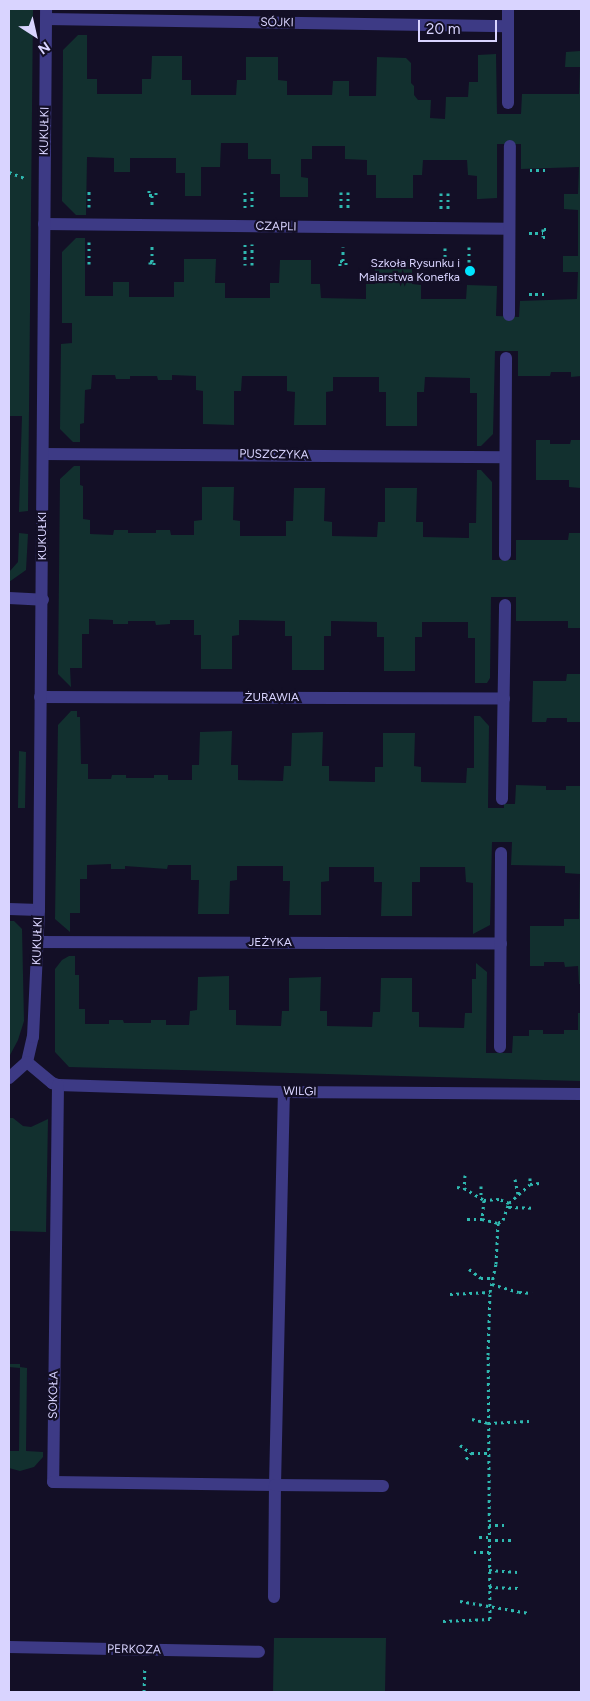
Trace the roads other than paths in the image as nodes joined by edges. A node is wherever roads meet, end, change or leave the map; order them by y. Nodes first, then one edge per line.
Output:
1 (508, 9) edge
2 (46, 14) edge
3 (508, 26) junction
4 (508, 102) dead end
5 (510, 146) dead end
6 (44, 224) junction
7 (509, 229) junction
8 (508, 315) dead end
9 (506, 358) dead end
10 (43, 454) junction
11 (505, 457) junction
12 (505, 555) dead end
13 (9, 598) edge
14 (43, 600) junction
15 (505, 605) dead end
16 (40, 697) junction
17 (504, 699) junction
18 (502, 799) dead end
19 (501, 852) dead end
20 (9, 909) edge
21 (39, 910) junction
22 (38, 942) junction
23 (501, 944) junction
24 (500, 1047) dead end
25 (27, 1062) junction
26 (9, 1078) edge
27 (58, 1086) junction
28 (284, 1092) junction
29 (581, 1094) edge
30 (275, 1485) junction
31 (383, 1486) dead end
32 (274, 1597) dead end
33 (9, 1647) edge
34 (259, 1652) dead end

1 - 3 street
2 - 3 street, SÓJKI
2 - 6 street, KUKUŁKI
3 - 4 street
5 - 7 street
6 - 7 street, CZAPLI
6 - 10 street, KUKUŁKI
7 - 8 street
9 - 11 street
10 - 11 street, PUSZCZYKA
10 - 14 street, KUKUŁKI
11 - 12 street
13 - 14 street
14 - 16 street, KUKUŁKI
15 - 17 street
16 - 17 street, ŻURAWIA
16 - 21 street, KUKUŁKI
17 - 18 street
19 - 23 street
20 - 21 street
21 - 22 street, KUKUŁKI
22 - 23 street, JEŻYKA
22 - 25 street, KUKUŁKI
23 - 24 street
25 - 26 street
25 - 27 street
27 - 28 street, WILGI
27 - 30 street, SOKOŁA
28 - 29 street, WILGI
28 - 30 street
30 - 31 street, SOKOŁA
30 - 32 street
33 - 34 street, PERKOZA

